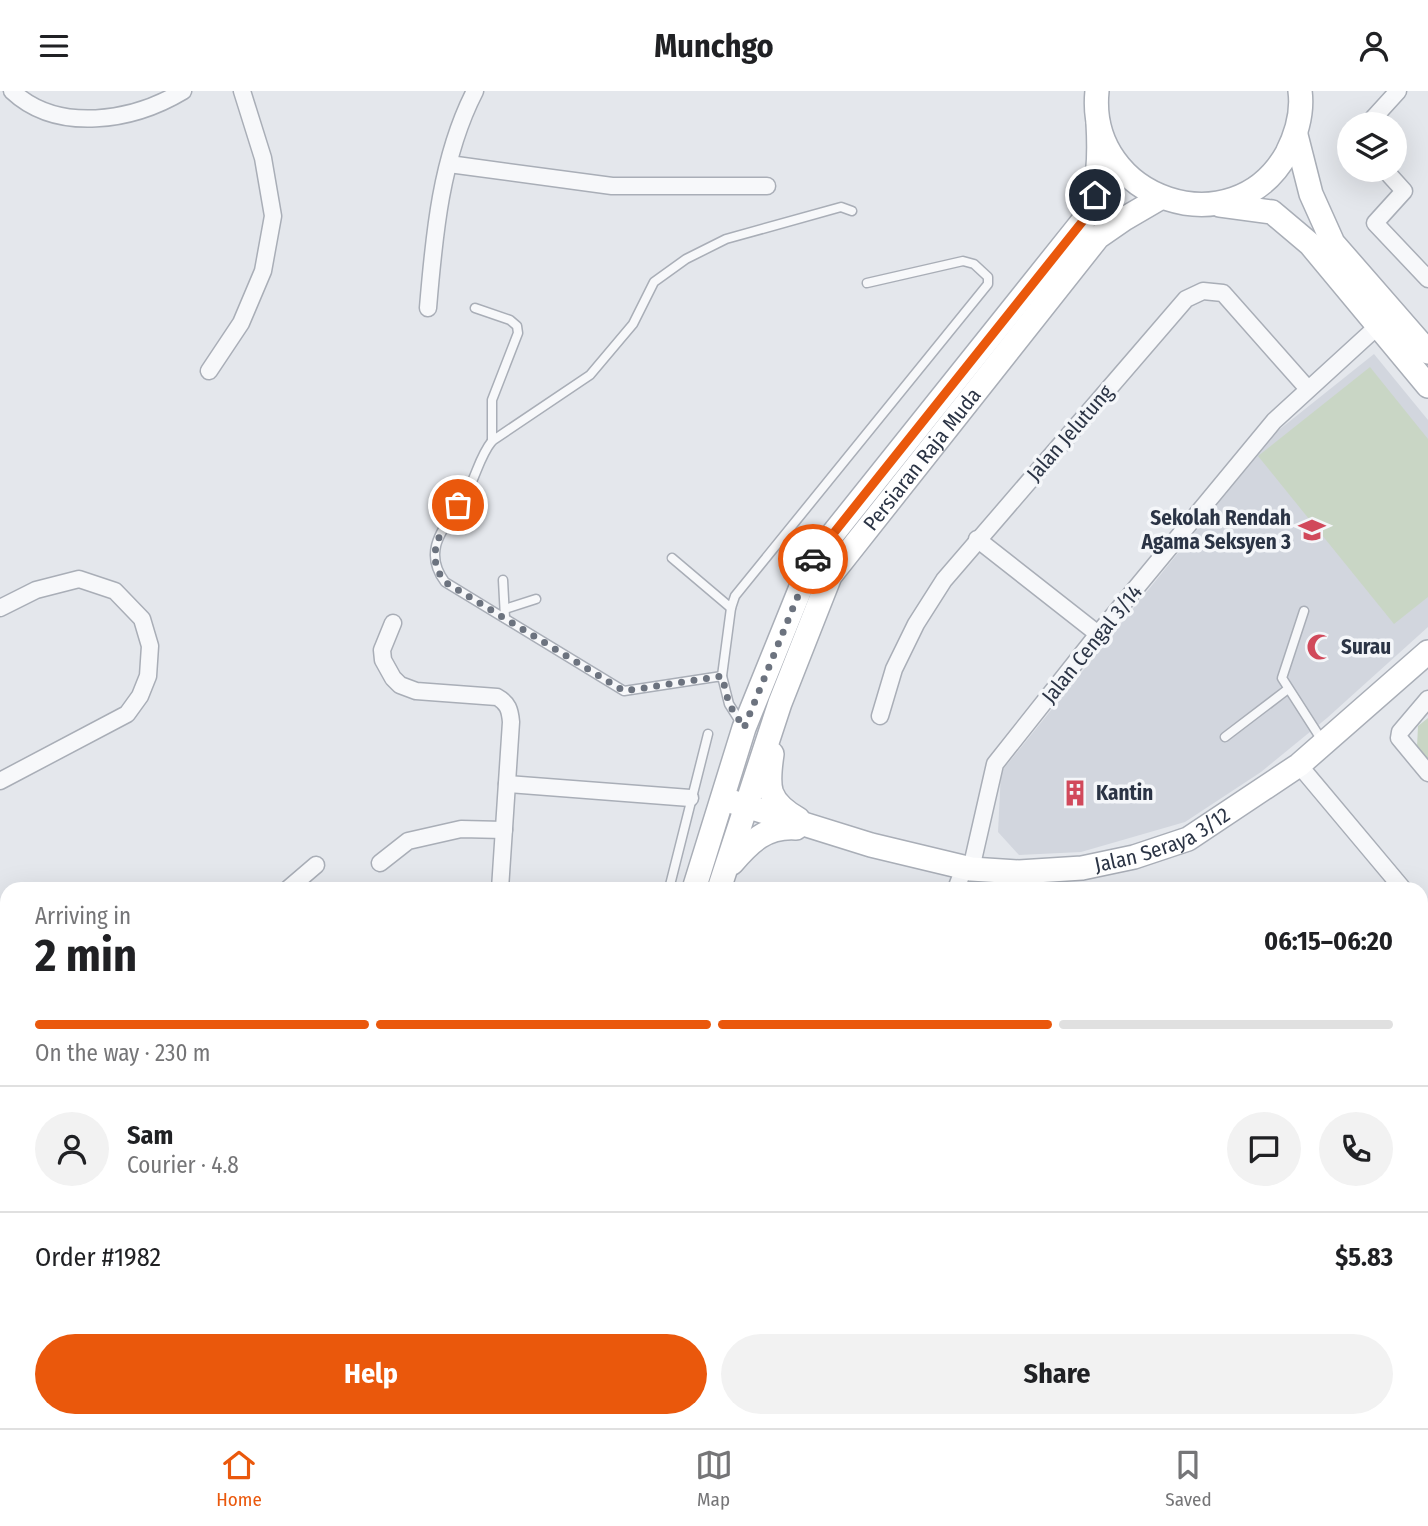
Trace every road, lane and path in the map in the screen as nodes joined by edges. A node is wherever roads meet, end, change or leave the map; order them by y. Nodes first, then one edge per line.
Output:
1 (12, 91) edge
2 (183, 91) edge
3 (242, 91) edge
4 (475, 91) edge
5 (1097, 91) edge
6 (1300, 91) edge
7 (1395, 92) edge
8 (1378, 112) edge
9 (1098, 123) junction
10 (1296, 135) junction
11 (449, 164) junction
12 (1396, 182) edge
13 (767, 186) dead end
14 (1160, 198) junction
15 (1215, 204) junction
16 (852, 211) dead end
17 (1427, 278) edge
18 (867, 283) dead end
19 (428, 307) dead end
20 (475, 308) dead end
21 (1379, 325) junction
22 (1428, 352) edge
23 (209, 371) dead end
24 (1428, 386) edge
25 (1308, 389) junction
26 (492, 440) junction
27 (977, 540) junction
28 (672, 558) dead end
29 (503, 580) dead end
30 (536, 599) dead end
31 (0, 608) edge
32 (731, 608) junction
33 (1304, 611) dead end
34 (505, 614) junction
35 (393, 623) dead end
36 (1098, 634) junction
37 (1428, 654) edge
38 (722, 676) junction
39 (1288, 689) junction
40 (1428, 699) edge
41 (780, 703) junction
42 (880, 716) dead end
43 (744, 728) junction
44 (708, 734) dead end
45 (1225, 737) dead end
46 (1323, 742) junction
47 (1299, 765) junction
48 (1428, 773) edge
49 (0, 781) edge
50 (507, 784) junction
51 (723, 798) junction
52 (690, 799) junction
53 (745, 807) junction
54 (817, 829) junction
55 (504, 830) junction
56 (380, 863) dead end
57 (316, 865) dead end
58 (963, 875) edge
59 (722, 881) edge
60 (296, 882) edge
61 (500, 882) edge
62 (671, 882) edge
63 (696, 882) edge
64 (1397, 882) edge

1 - 2 street
3 - 23 street
4 - 11 street
5 - 9 main road, Persiaran Raja Muda
6 - 10 main road
7 - 8 street
9 - 14 main road
9 - 43 main road, Persiaran Raja Muda
10 - 15 main road
10 - 22 main road
11 - 13 street
11 - 19 street
12 - 17 street
14 - 15 main road
14 - 41 main road, Persiaran Raja Muda
15 - 21 main road
16 - 26 lane
18 - 32 lane
20 - 26 lane
21 - 24 main road
21 - 25 street, Jalan Cengal 3/14
25 - 27 street, Jalan Jelutung
25 - 36 street, Jalan Cengal 3/14
26 - 34 lane
27 - 36 street
27 - 42 street, Jalan Jelutung
28 - 32 lane
29 - 34 lane
30 - 34 lane
31 - 49 street
32 - 38 lane
33 - 39 lane
34 - 38 lane
35 - 50 street
36 - 58 street, Jalan Cengal 3/14
37 - 46 main road, Jalan Seraya 3/12
38 - 43 lane
39 - 45 lane
39 - 46 lane
40 - 48 street
41 - 53 main road, Persiaran Raja Muda
41 - 54 main road
43 - 51 main road, Persiaran Raja Muda
44 - 52 lane
46 - 47 main road, Jalan Seraya 3/12
47 - 58 main road, Jalan Seraya 3/12
47 - 64 street
50 - 52 street
50 - 55 street
51 - 53 main road, Jalan Seraya 3/12
51 - 63 main road, Persiaran Raja Muda
52 - 62 lane
53 - 54 main road, Jalan Seraya 3/12
53 - 59 main road, Persiaran Raja Muda
54 - 58 main road, Jalan Seraya 3/12
54 - 59 main road
55 - 56 street
55 - 61 street
57 - 60 street

